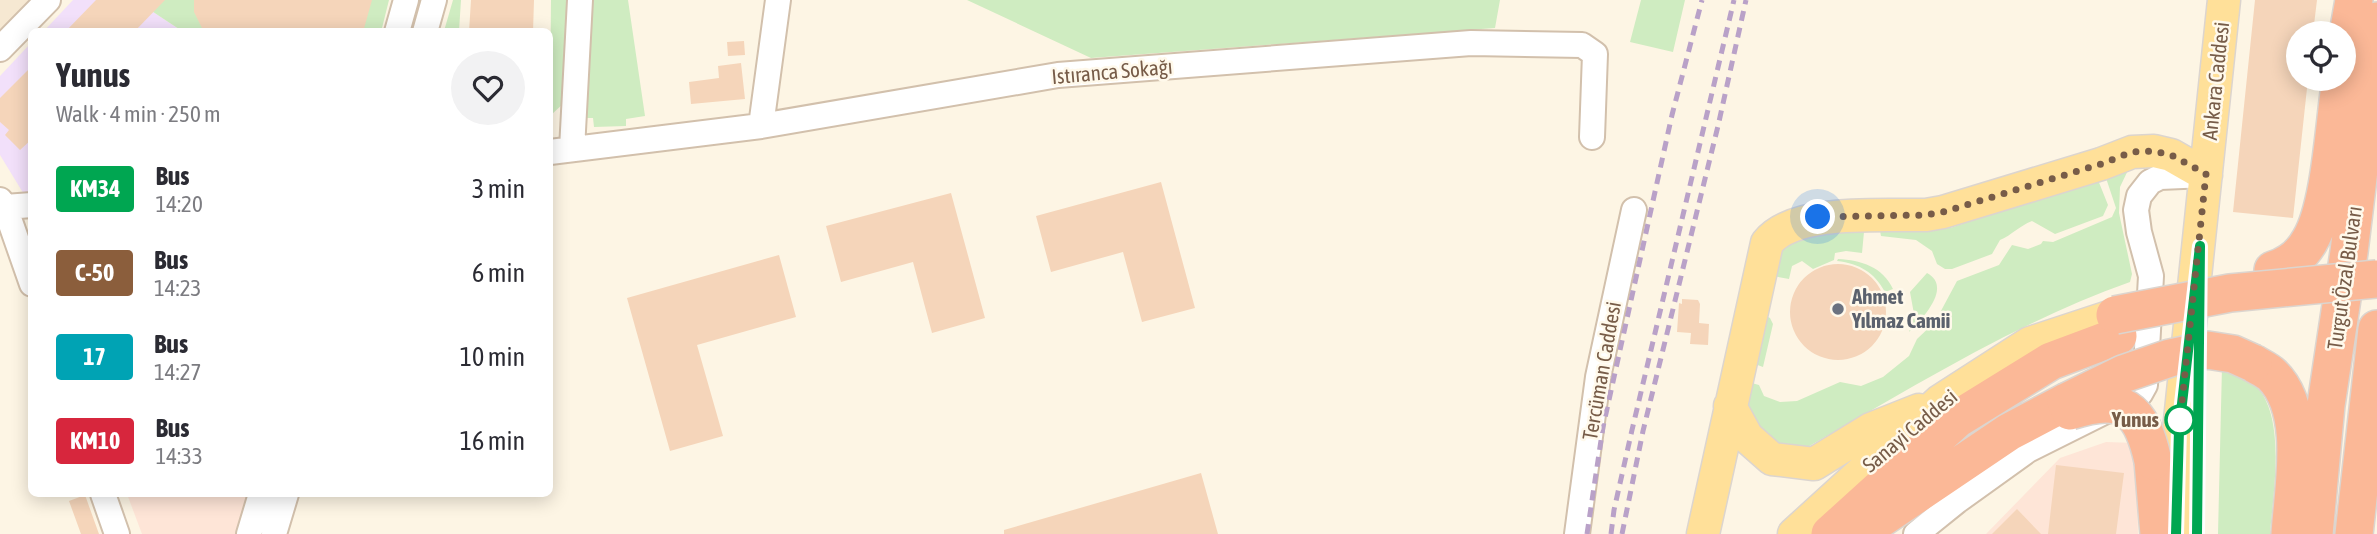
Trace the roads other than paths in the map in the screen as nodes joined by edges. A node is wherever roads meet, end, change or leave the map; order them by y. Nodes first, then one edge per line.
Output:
1 (406, 0) edge
2 (434, 0) edge
3 (580, 0) edge
4 (779, 0) edge
5 (2224, 0) edge
6 (2354, 0) edge
7 (39, 3) edge
8 (2350, 21) edge
9 (2377, 21) edge
10 (398, 28) edge
11 (426, 28) edge
12 (0, 48) edge
13 (2339, 91) edge
14 (761, 126) junction
15 (1592, 137) dead end
16 (561, 150) edge
17 (2206, 174) junction
18 (2, 203) edge
19 (28, 205) edge
20 (1634, 210) dead end
21 (2200, 246) junction
22 (28, 273) edge
23 (2377, 279) edge
24 (2377, 302) edge
25 (2117, 326) junction
26 (2377, 329) edge
27 (1940, 401) junction
28 (1730, 406) junction
29 (2068, 406) junction
30 (104, 497) edge
31 (260, 497) edge
32 (285, 497) edge
33 (117, 534) edge
34 (249, 534) edge
35 (274, 534) edge
36 (1577, 534) edge
37 (1703, 534) edge
38 (1794, 534) edge
39 (1830, 534) edge
40 (1862, 534) edge
41 (1916, 534) edge
42 (2159, 534) edge
43 (2176, 534) edge
44 (2197, 534) edge
45 (2290, 534) edge
46 (2314, 534) edge
47 (2354, 534) edge

1 - 10 street
2 - 11 street
3 - 16 street
4 - 14 street
5 - 17 main road, Ankara Caddesi
6 - 8 highway
7 - 12 street
9 - 46 highway, Turgut Özal Bulvarı
13 - 25 highway, bridge
14 - 15 street, Istıranca Sokağı
14 - 16 street, Istıranca Sokağı
17 - 21 main road, Ankara Caddesi
17 - 28 main road
17 - 41 street
18 - 19 street
18 - 22 street
20 - 36 street, Tercüman Caddesi
21 - 43 main road, Ankara Caddesi
21 - 44 main road, Ankara Caddesi
23 - 25 highway, bridge
24 - 25 highway
25 - 27 main road, Sanayi Caddesi
25 - 39 highway
26 - 47 highway, Turgut Özal Bulvarı
27 - 28 main road
27 - 38 main road, Sanayi Caddesi
28 - 37 main road
29 - 40 highway
29 - 42 highway, bridge
29 - 45 highway, bridge
30 - 33 street
31 - 34 street
32 - 35 street

